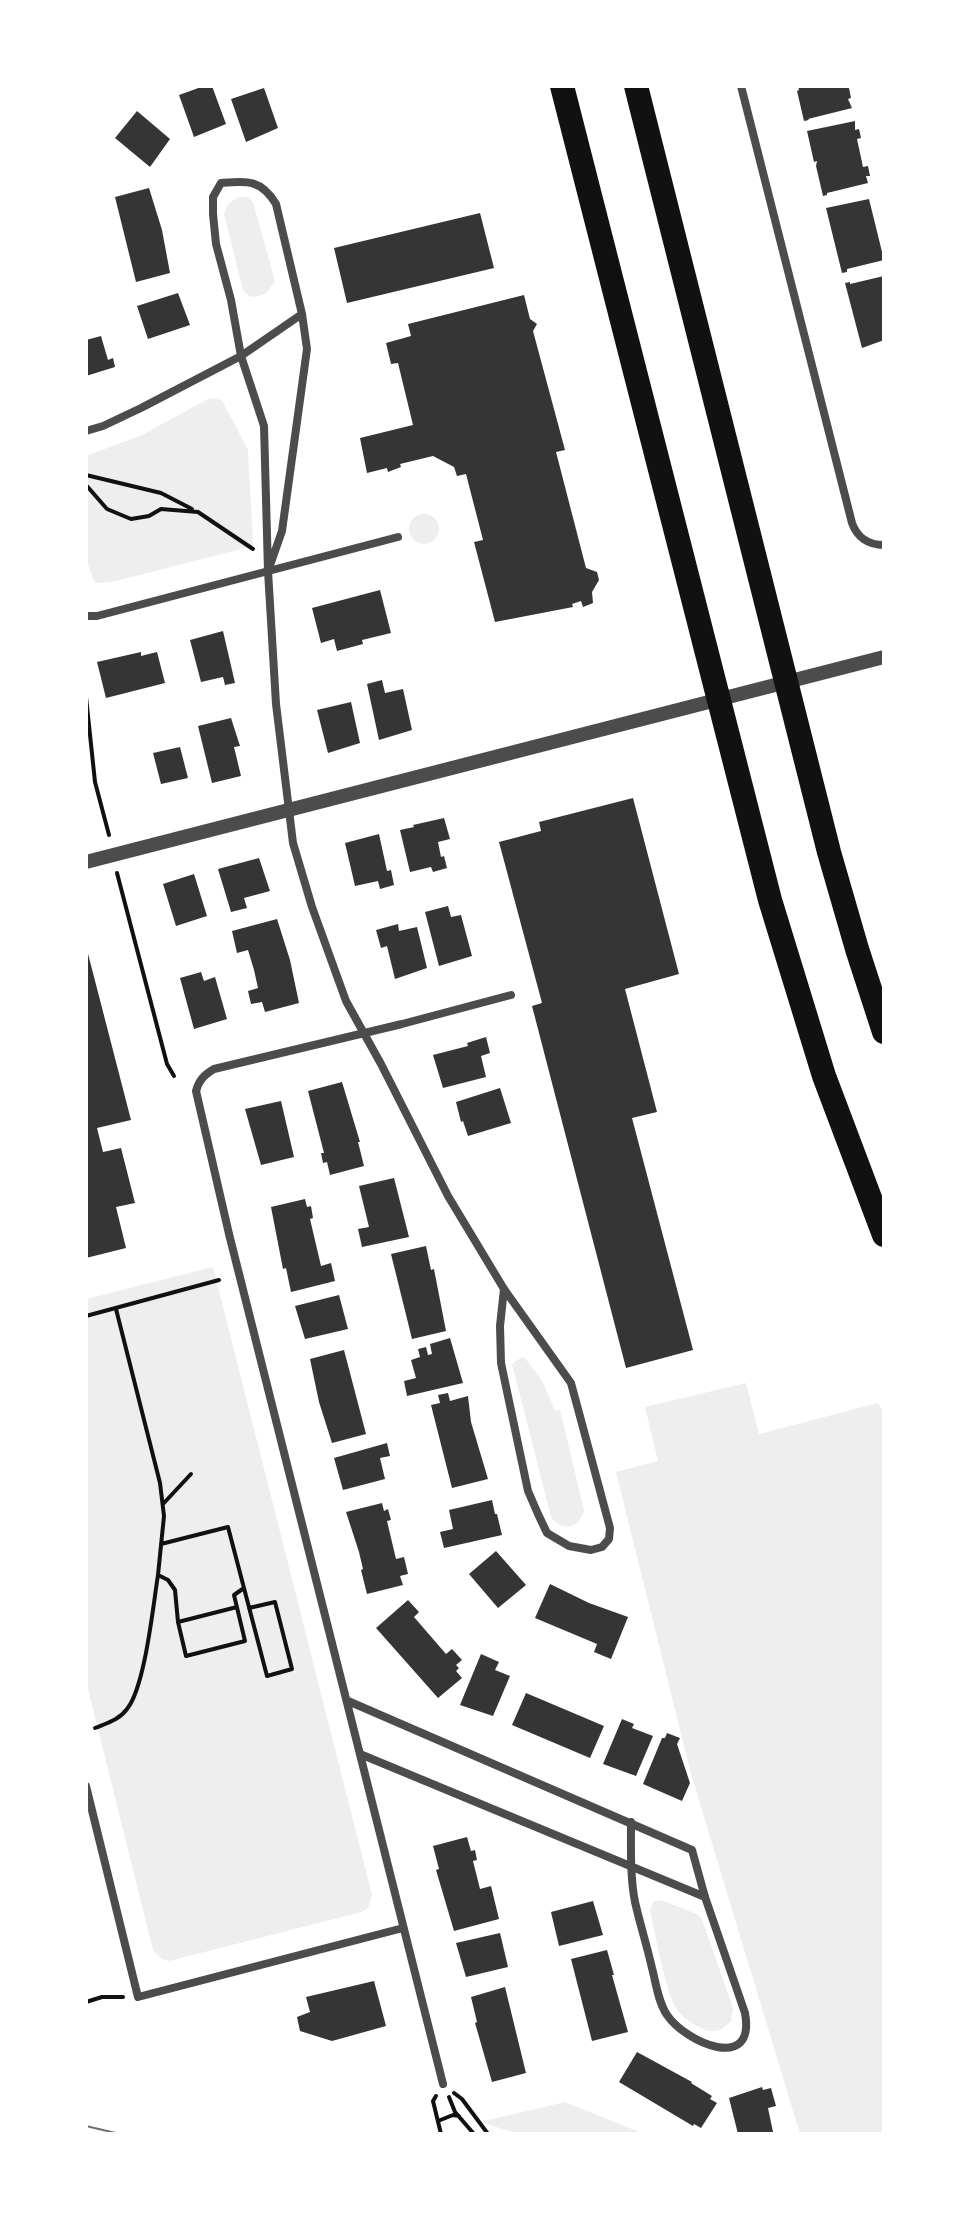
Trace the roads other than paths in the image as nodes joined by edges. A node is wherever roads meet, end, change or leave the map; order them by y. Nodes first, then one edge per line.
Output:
1 (562, 86) edge
2 (636, 86) edge
3 (741, 86) edge
4 (302, 314) junction
5 (241, 356) junction
6 (86, 431) edge
7 (398, 537) dead end
8 (884, 545) edge
9 (268, 571) junction
10 (86, 616) edge
11 (884, 657) edge
12 (289, 810) junction
13 (86, 862) edge
14 (511, 995) dead end
15 (884, 1032) edge
16 (363, 1033) junction
17 (884, 1235) edge
18 (504, 1289) junction
19 (348, 1701) junction
20 (360, 1754) junction
21 (86, 1786) edge
22 (631, 1822) junction
23 (631, 1865) junction
24 (705, 1897) junction
25 (403, 1928) junction
26 (443, 2084) road end

1 - 17 highway
2 - 15 highway
3 - 8 street
4 - 5 street
4 - 5 street
4 - 9 street
5 - 6 street
5 - 9 street
7 - 9 street
9 - 10 street
9 - 12 street
11 - 12 street
12 - 13 street
12 - 16 street
14 - 16 street
16 - 18 street
16 - 19 street
18 - 18 street
19 - 20 street
19 - 22 street
20 - 23 street
20 - 25 street
21 - 25 street
22 - 23 street
22 - 24 street
23 - 24 street
23 - 24 street
25 - 26 street

